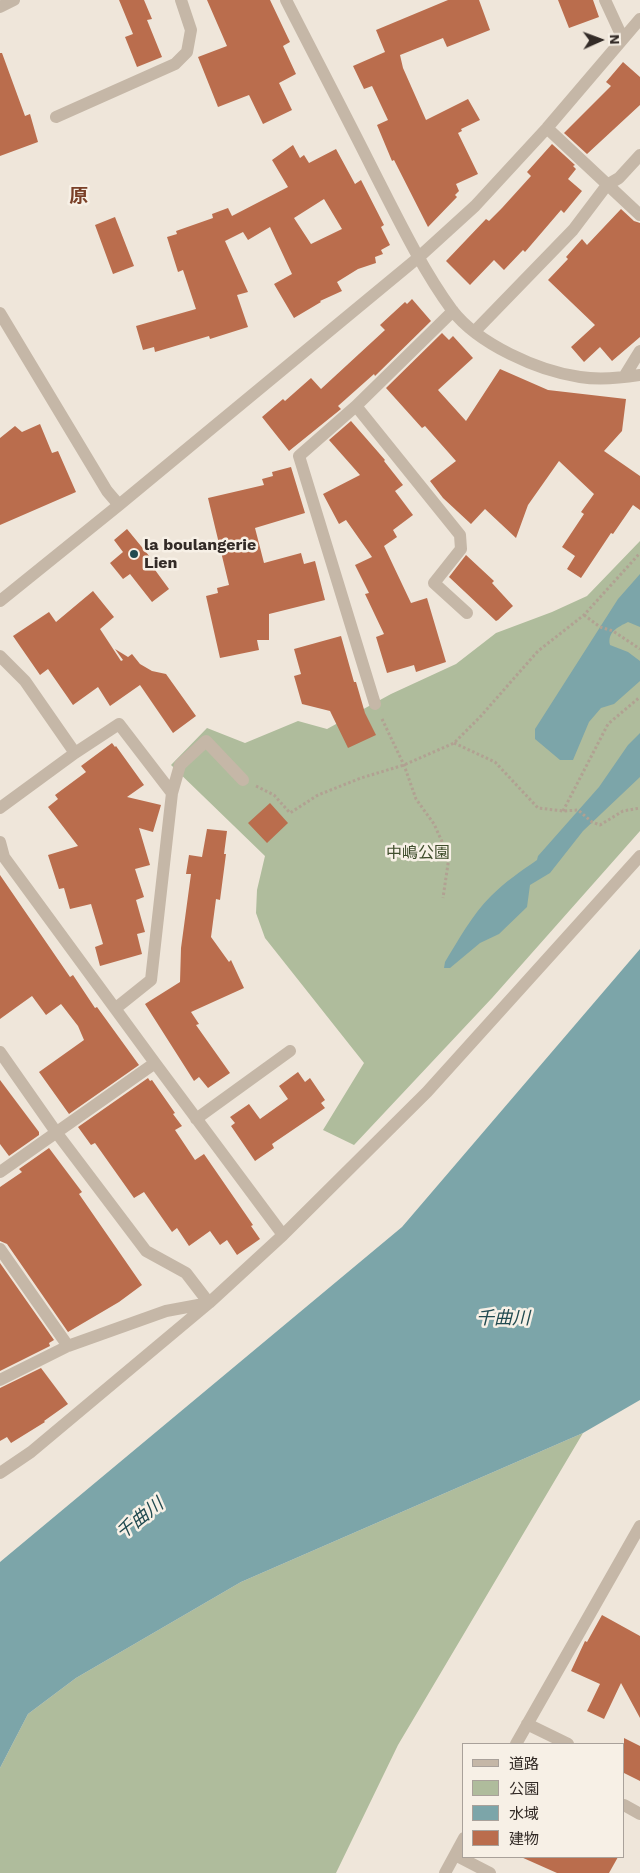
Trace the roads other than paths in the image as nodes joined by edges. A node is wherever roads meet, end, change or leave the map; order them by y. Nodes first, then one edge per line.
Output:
1 (14, 0) edge
2 (181, 0) edge
3 (286, 0) edge
4 (605, 0) edge
5 (0, 7) edge
6 (640, 19) edge
7 (623, 39) junction
8 (56, 117) dead end
9 (547, 128) junction
10 (640, 156) edge
11 (607, 185) junction
12 (640, 216) edge
13 (420, 258) junction
14 (453, 311) junction
15 (0, 313) edge
16 (475, 331) junction
17 (640, 351) edge
18 (640, 375) edge
19 (624, 377) junction
20 (356, 406) junction
21 (119, 505) junction
22 (0, 601) edge
23 (467, 613) dead end
24 (0, 656) edge
25 (375, 704) road end
26 (75, 753) junction
27 (243, 780) road end
28 (172, 793) junction
29 (0, 808) edge
30 (0, 842) edge
31 (640, 856) edge
32 (116, 1008) junction
33 (290, 1051) dead end
34 (0, 1052) edge
35 (155, 1063) junction
36 (196, 1119) junction
37 (56, 1132) junction
38 (0, 1172) edge
39 (283, 1235) junction
40 (0, 1249) edge
41 (208, 1303) junction
42 (68, 1346) junction
43 (0, 1380) edge
44 (0, 1473) edge
45 (640, 1526) edge
46 (527, 1724) junction
47 (517, 1743) edge
48 (566, 1743) edge
49 (625, 1806) edge
50 (640, 1814) edge
51 (462, 1842) edge
52 (455, 1854) junction
53 (462, 1858) edge
54 (462, 1858) edge
55 (445, 1873) edge
56 (490, 1873) edge

1 - 5 street
2 - 8 street
3 - 13 street
4 - 7 street
6 - 7 street
7 - 9 street
9 - 11 street
9 - 13 street
10 - 11 street
11 - 12 street
11 - 16 street
13 - 14 street
13 - 21 street
14 - 16 street
14 - 20 street
15 - 21 street
16 - 19 street
17 - 19 street
18 - 19 street
20 - 23 street
20 - 25 street
21 - 22 street
24 - 26 street
26 - 28 street
26 - 29 street
27 - 28 street
28 - 32 street
30 - 32 street
31 - 39 street
32 - 35 street
33 - 36 street
34 - 37 street
35 - 36 street
35 - 37 street
36 - 39 street
37 - 38 street
37 - 41 street
39 - 41 street
40 - 42 street
41 - 42 street
41 - 44 street
42 - 43 street
45 - 46 street
46 - 47 street
46 - 48 street
49 - 50 street
51 - 52 street
52 - 53 street
52 - 55 street
54 - 56 street

